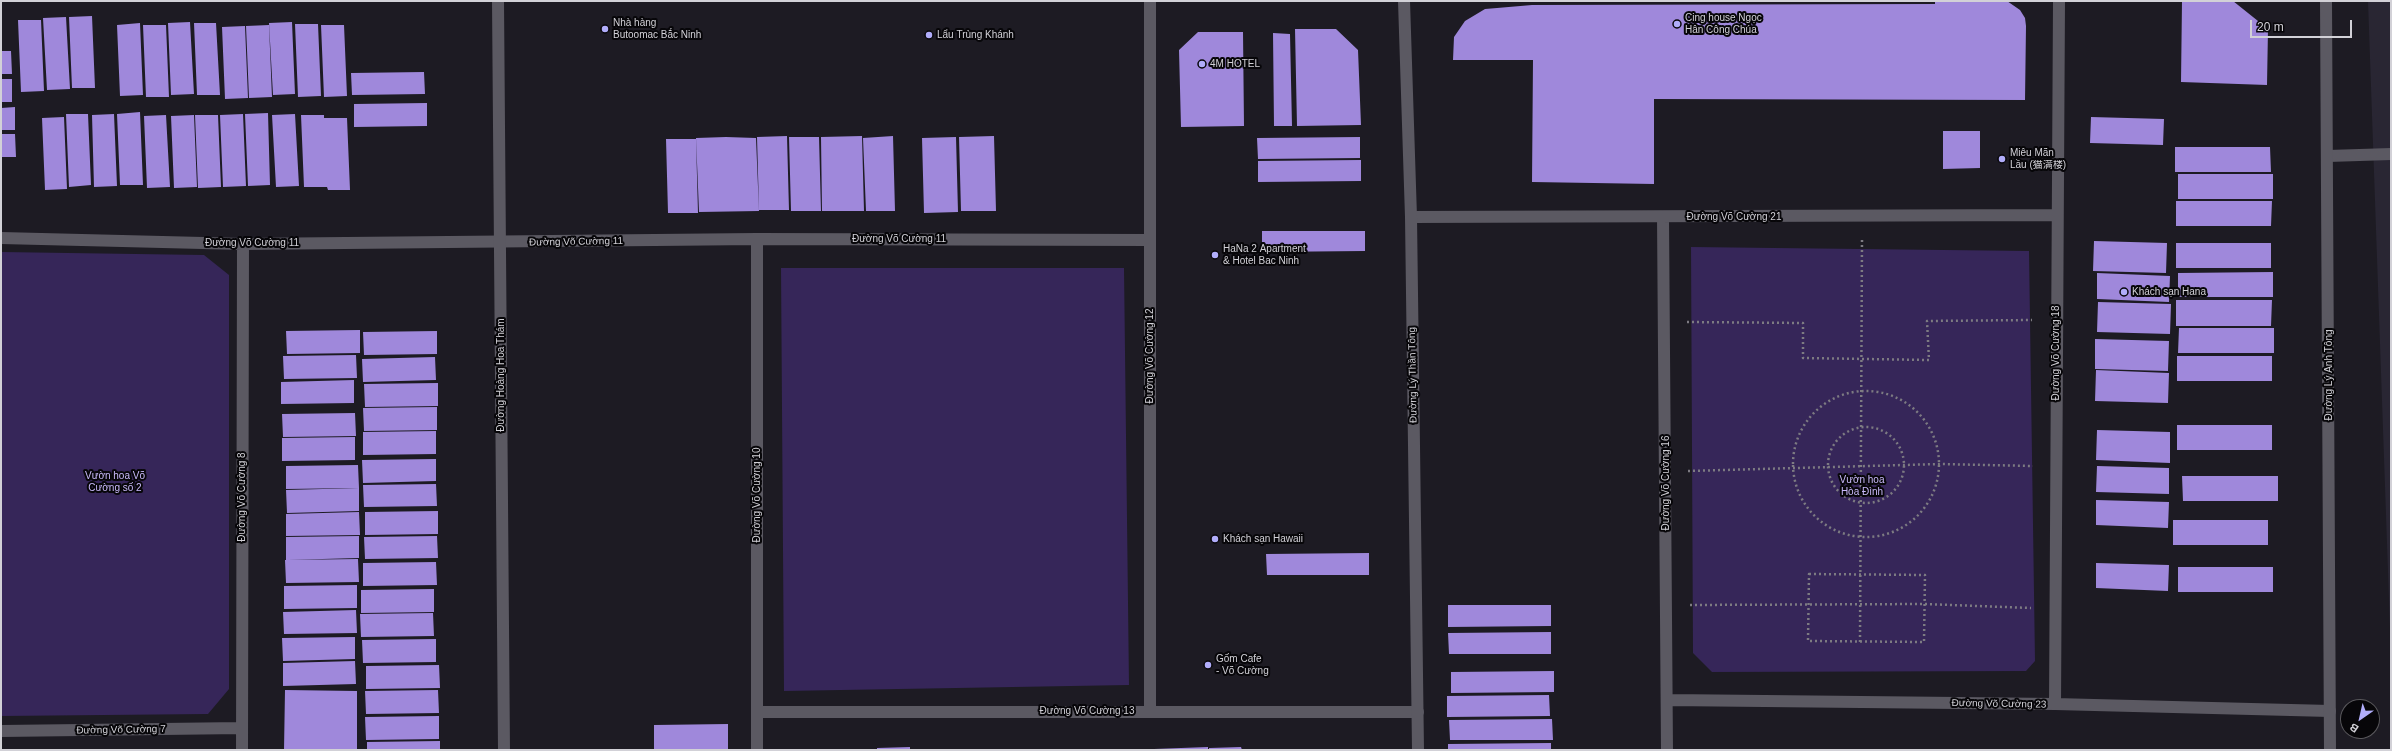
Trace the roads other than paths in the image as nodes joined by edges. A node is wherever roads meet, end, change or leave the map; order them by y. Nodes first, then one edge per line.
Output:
1 (498, 1) edge
2 (1150, 1) edge
3 (1404, 1) edge
4 (2059, 1) edge
5 (2326, 1) edge
6 (2391, 154) edge
7 (2328, 156) junction
8 (2057, 216) junction
9 (1663, 217) junction
10 (1411, 218) junction
11 (1, 238) edge
12 (757, 239) junction
13 (1150, 240) junction
14 (500, 243) junction
15 (243, 244) junction
16 (1668, 700) junction
17 (2055, 704) junction
18 (2330, 711) junction
19 (757, 712) junction
20 (1150, 712) junction
21 (1418, 712) junction
22 (242, 728) junction
23 (1, 731) edge
24 (242, 750) edge
25 (504, 750) edge
26 (757, 750) edge
27 (1418, 750) edge
28 (1667, 750) edge
29 (2330, 750) edge

1 - 14 street, Đường Hoàng Hoa Thám
2 - 13 street, Đường Võ Cường 12
3 - 10 street, Đường Lý Thần Tông
4 - 8 street, Đường Võ Cường 18
5 - 7 street, Đường Lý Anh Tông
6 - 7 street
7 - 18 street, Đường Lý Anh Tông
8 - 9 street, Đường Võ Cường 21
8 - 17 street, Đường Võ Cường 18
9 - 10 street, Đường Võ Cường 21
9 - 16 street, Đường Võ Cường 16
10 - 21 street, Đường Lý Thần Tông
11 - 15 street, Đường Võ Cường 11
12 - 13 street, Đường Võ Cường 11
12 - 14 street, Đường Võ Cường 11
12 - 19 street, Đường Võ Cường 10
13 - 20 street, Đường Võ Cường 12
14 - 15 street, Đường Võ Cường 11
14 - 25 street, Đường Hoàng Hoa Thám
15 - 22 street, Đường Võ Cường 8
16 - 17 street, Đường Võ Cường 23
16 - 28 street, Đường Võ Cường 16
17 - 18 street, Đường Võ Cường 23
18 - 29 street, Đường Lý Anh Tông
19 - 20 street, Đường Võ Cường 13
19 - 26 street, Đường Võ Cường 10
20 - 21 street, Đường Võ Cường 13
21 - 27 street, Đường Lý Thần Tông
22 - 23 street, Đường Võ Cường 7
22 - 24 street, Đường Võ Cường 8

